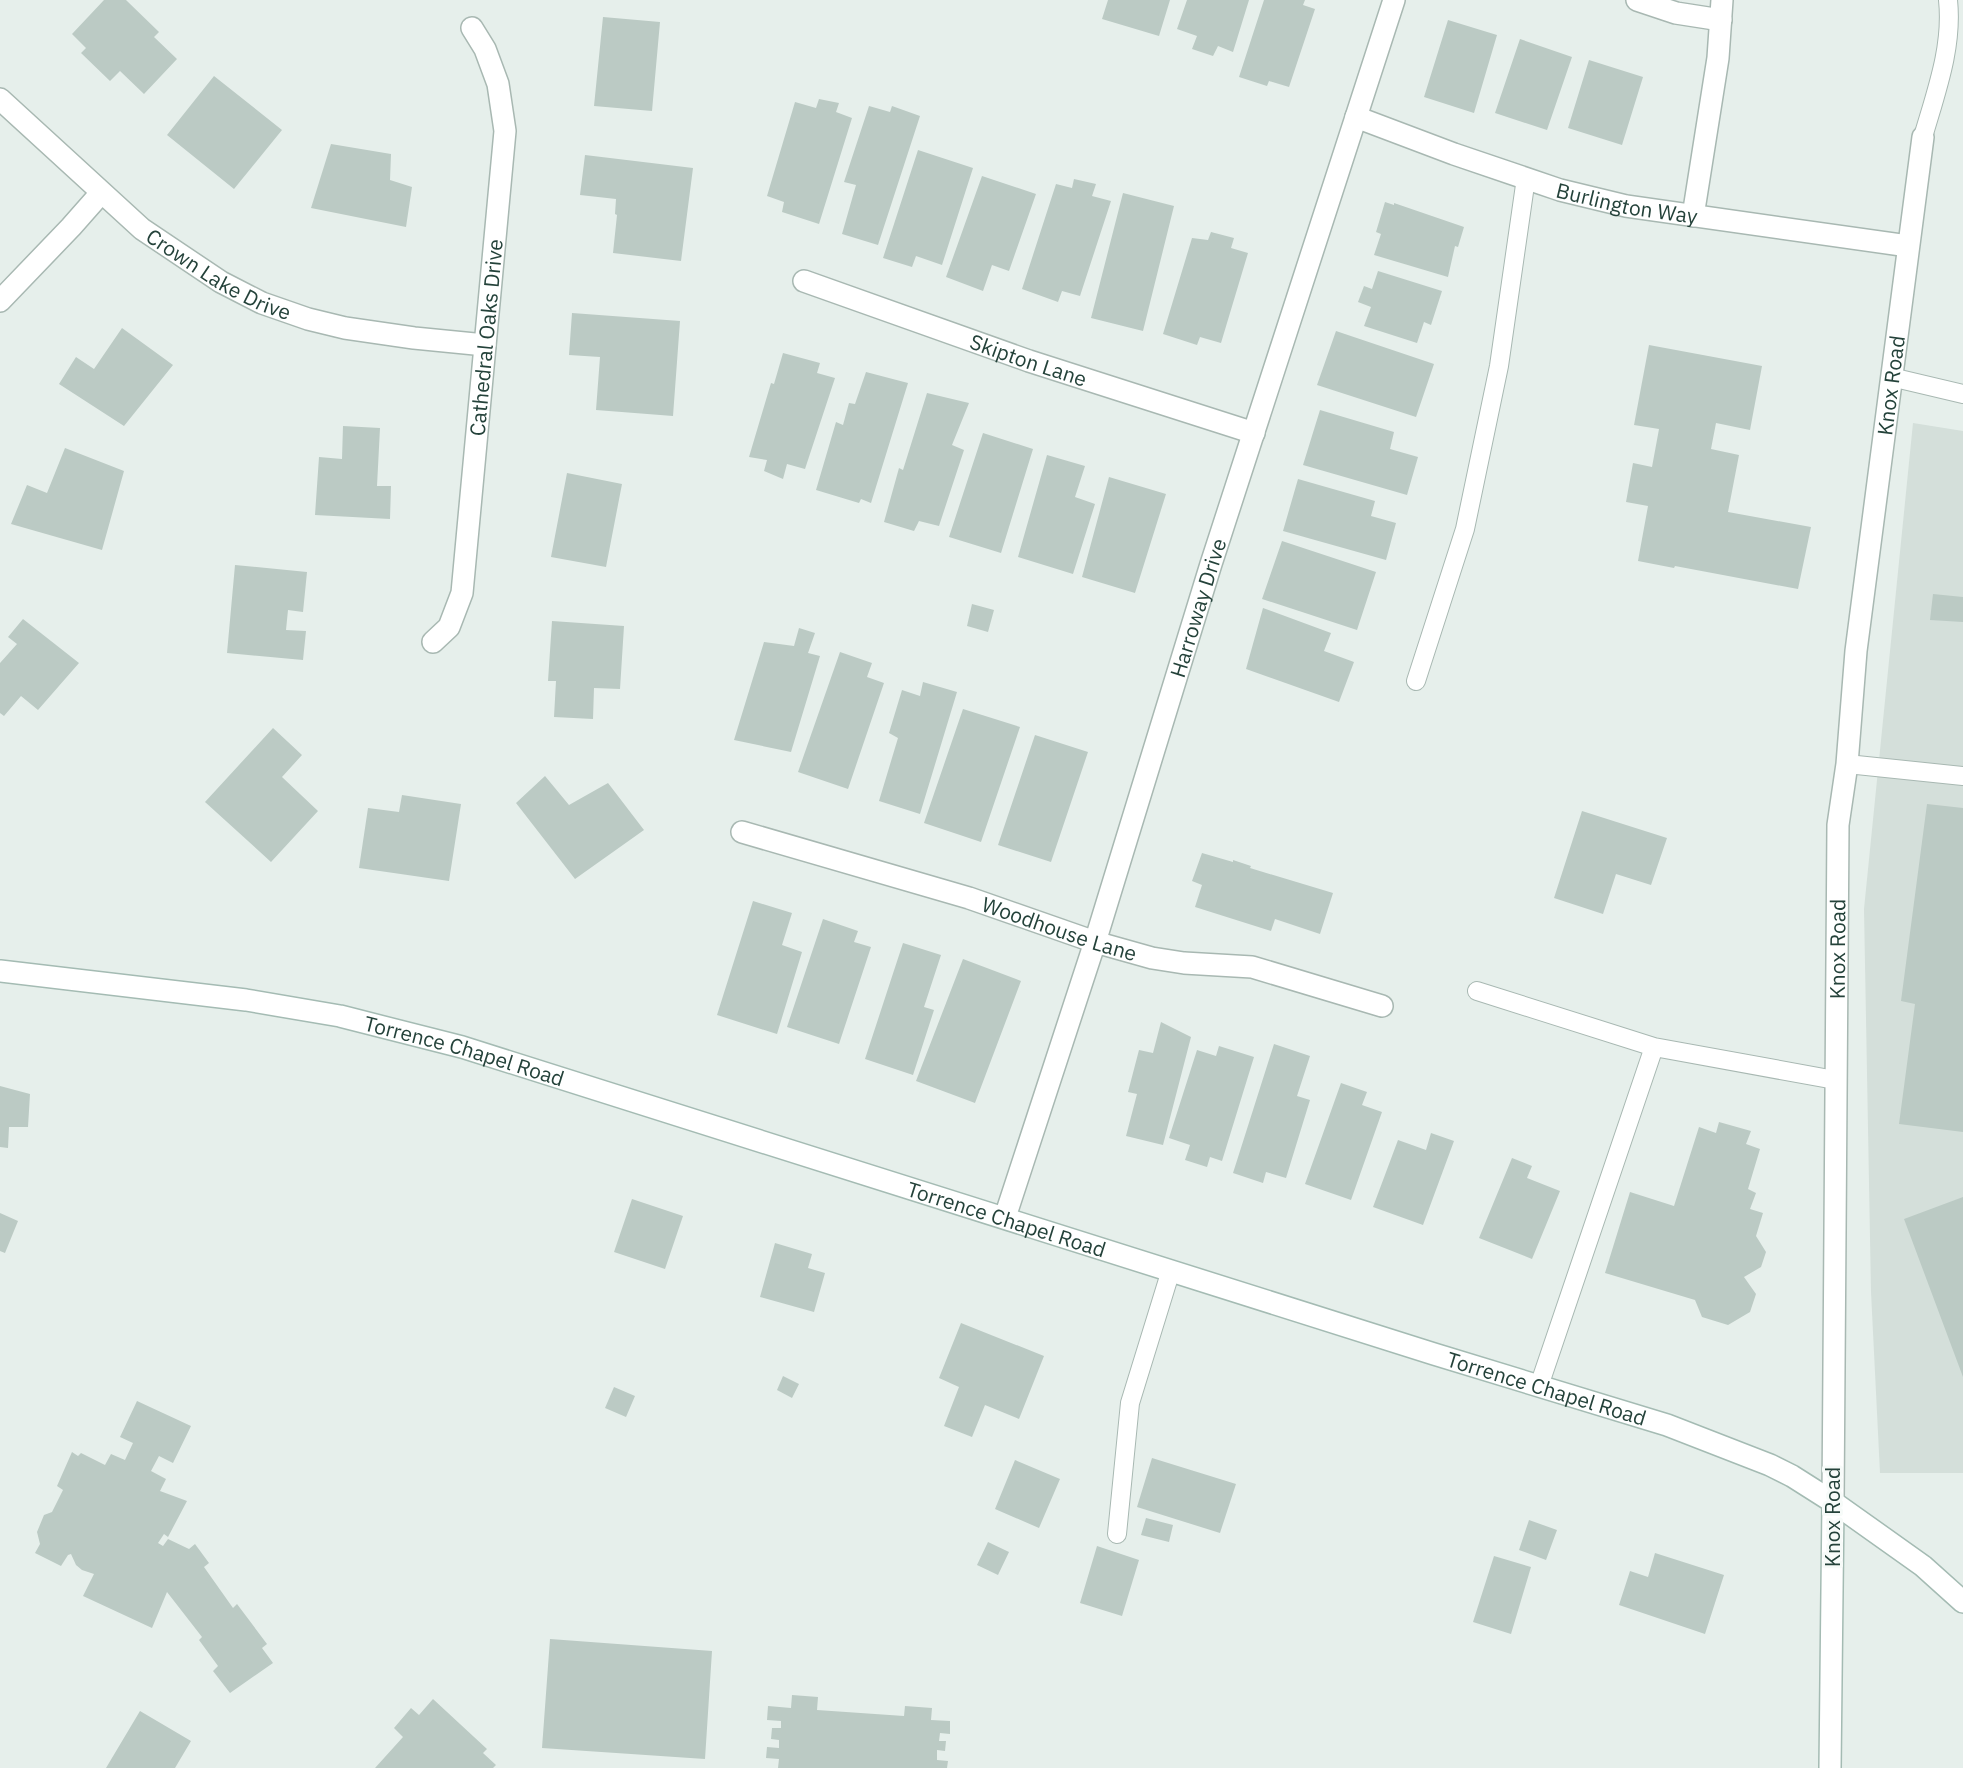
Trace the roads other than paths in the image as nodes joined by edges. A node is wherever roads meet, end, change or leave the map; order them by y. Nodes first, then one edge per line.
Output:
1 (1394, 0) edge
2 (1637, 0) edge
3 (1948, 0) edge
4 (1721, 10) edge
5 (472, 28) dead end
6 (0, 99) edge
7 (1356, 117) junction
8 (1923, 137) joint
9 (1526, 178) junction
10 (101, 193) junction
11 (1693, 216) junction
12 (1908, 246) junction
13 (804, 281) dead end
14 (0, 301) edge
15 (485, 345) junction
16 (1891, 377) junction
17 (1963, 394) edge
18 (1254, 433) junction
19 (433, 642) dead end
20 (1416, 681) dead end
21 (1847, 764) junction
22 (1963, 776) edge
23 (742, 832) dead end
24 (1095, 942) junction
25 (0, 971) edge
26 (1477, 991) dead end
27 (1382, 1006) dead end
28 (1654, 1047) junction
29 (1835, 1080) junction
30 (1005, 1217) junction
31 (1171, 1270) junction
32 (1539, 1385) junction
33 (1833, 1502) junction
34 (1117, 1534) dead end
35 (1963, 1602) edge
36 (1830, 1768) edge

1 - 7 street, Harroway Drive
2 - 4 street
3 - 8 lane
4 - 11 street
5 - 15 street, Cathedral Oaks Drive
6 - 10 street, Crown Lake Drive
7 - 9 street, Burlington Way
7 - 18 street, Harroway Drive
8 - 12 street, Knox Road
9 - 11 street, Burlington Way
9 - 20 lane
10 - 14 street
10 - 15 street, Crown Lake Drive
11 - 12 street, Burlington Way
12 - 16 street, Knox Road
13 - 18 street, Skipton Lane
15 - 19 street, Cathedral Oaks Drive
16 - 17 lane
16 - 21 street, Knox Road
18 - 24 street, Harroway Drive
21 - 22 lane
21 - 29 street, Knox Road
23 - 24 street, Woodhouse Lane
24 - 27 street, Woodhouse Lane
24 - 30 street, Harroway Drive
25 - 30 street, Torrence Chapel Road
26 - 28 lane
28 - 29 lane
28 - 32 lane
29 - 33 street, Knox Road
30 - 31 street, Torrence Chapel Road
31 - 32 street, Torrence Chapel Road
31 - 34 lane
32 - 33 street, Torrence Chapel Road
33 - 35 street, Torrence Chapel Road
33 - 36 street, Knox Road

